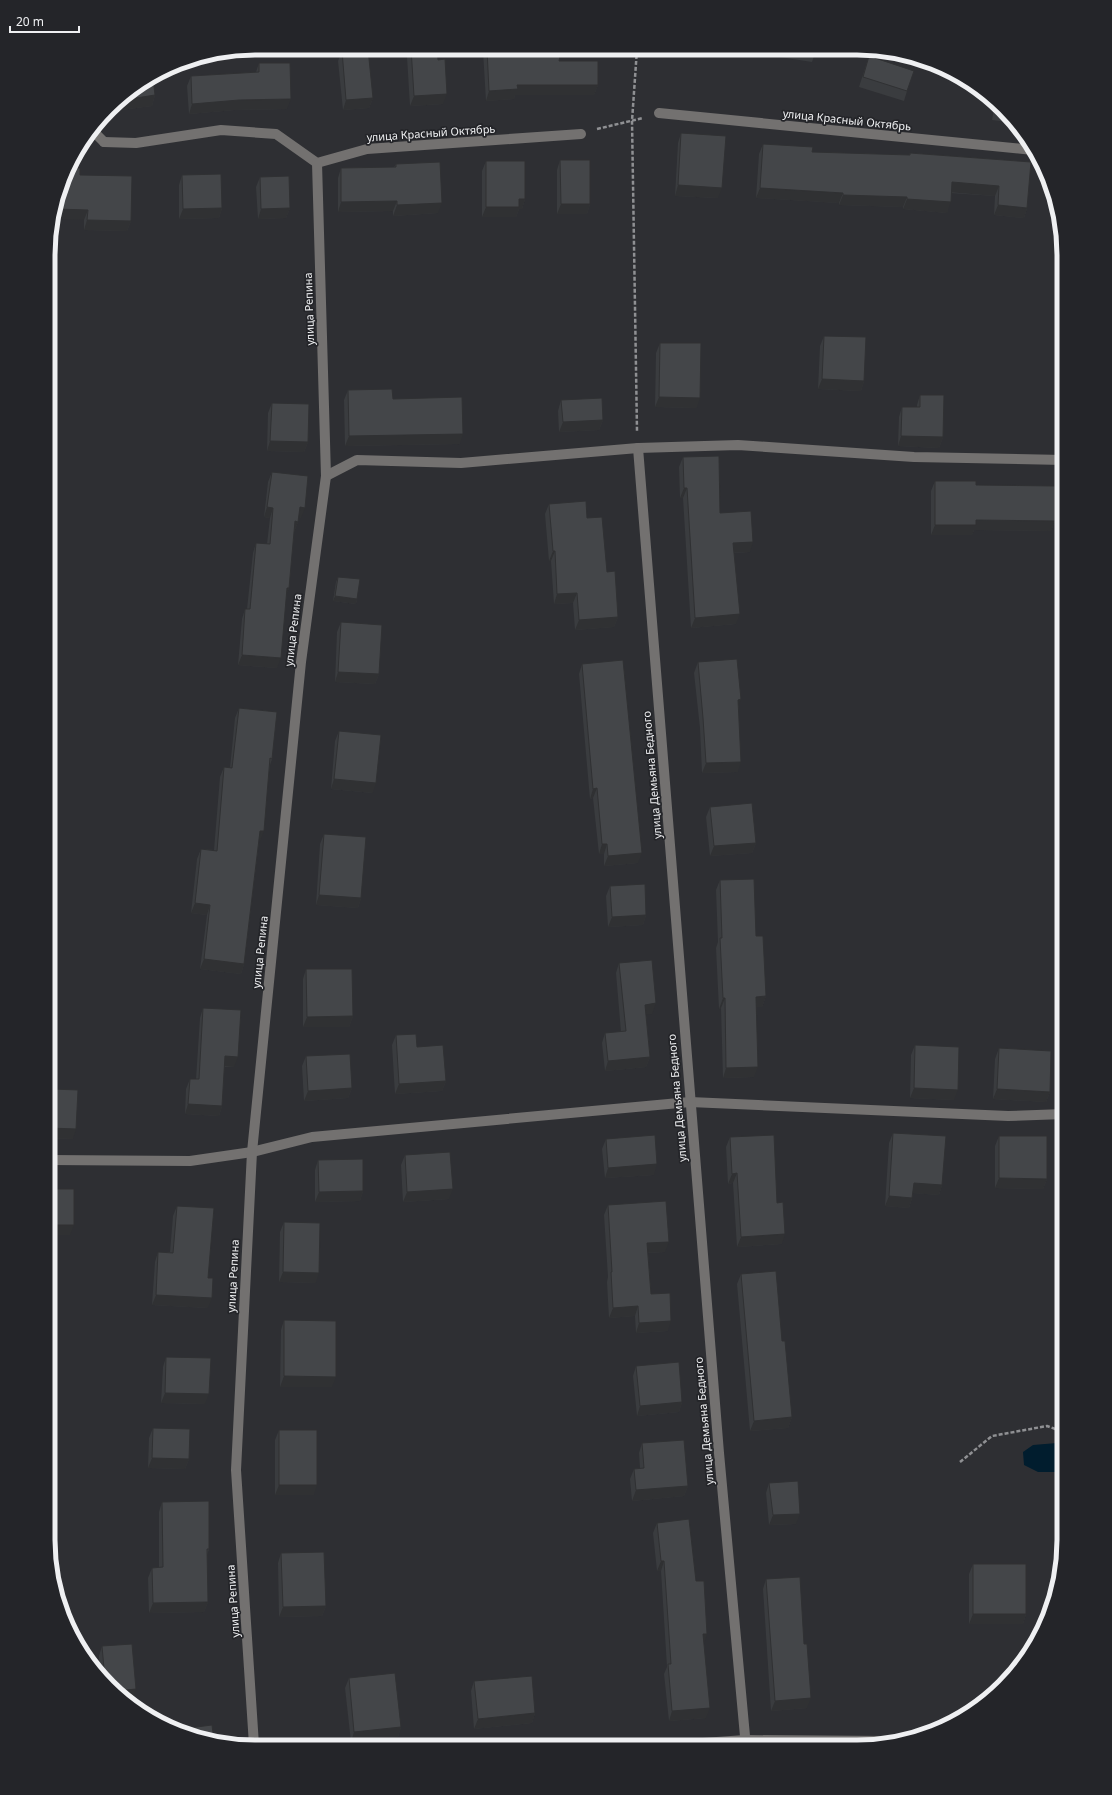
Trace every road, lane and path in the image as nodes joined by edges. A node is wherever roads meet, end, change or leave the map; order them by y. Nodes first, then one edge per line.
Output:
1 (637, 55) edge
2 (659, 114) joint
3 (632, 121) junction
4 (96, 134) edge
5 (581, 134) joint
6 (1026, 149) edge
7 (317, 163) junction
8 (638, 448) junction
9 (1057, 460) edge
10 (326, 476) junction
11 (690, 1102) junction
12 (1057, 1114) edge
13 (252, 1152) junction
14 (55, 1160) edge
15 (1057, 1430) edge
16 (960, 1462) dead end
17 (254, 1740) edge
18 (746, 1740) edge

1 - 3 path
2 - 3 path
2 - 6 street, улица Красный Октябрь
3 - 5 path
3 - 8 path
4 - 7 street
5 - 7 street, улица Красный Октябрь
7 - 10 street, улица Репина
8 - 9 street
8 - 10 street
8 - 11 street, улица Демьяна Бедного
10 - 13 street, улица Репина
11 - 12 street
11 - 13 street
11 - 18 street, улица Демьяна Бедного
13 - 14 street
13 - 17 street, улица Репина
15 - 16 path

